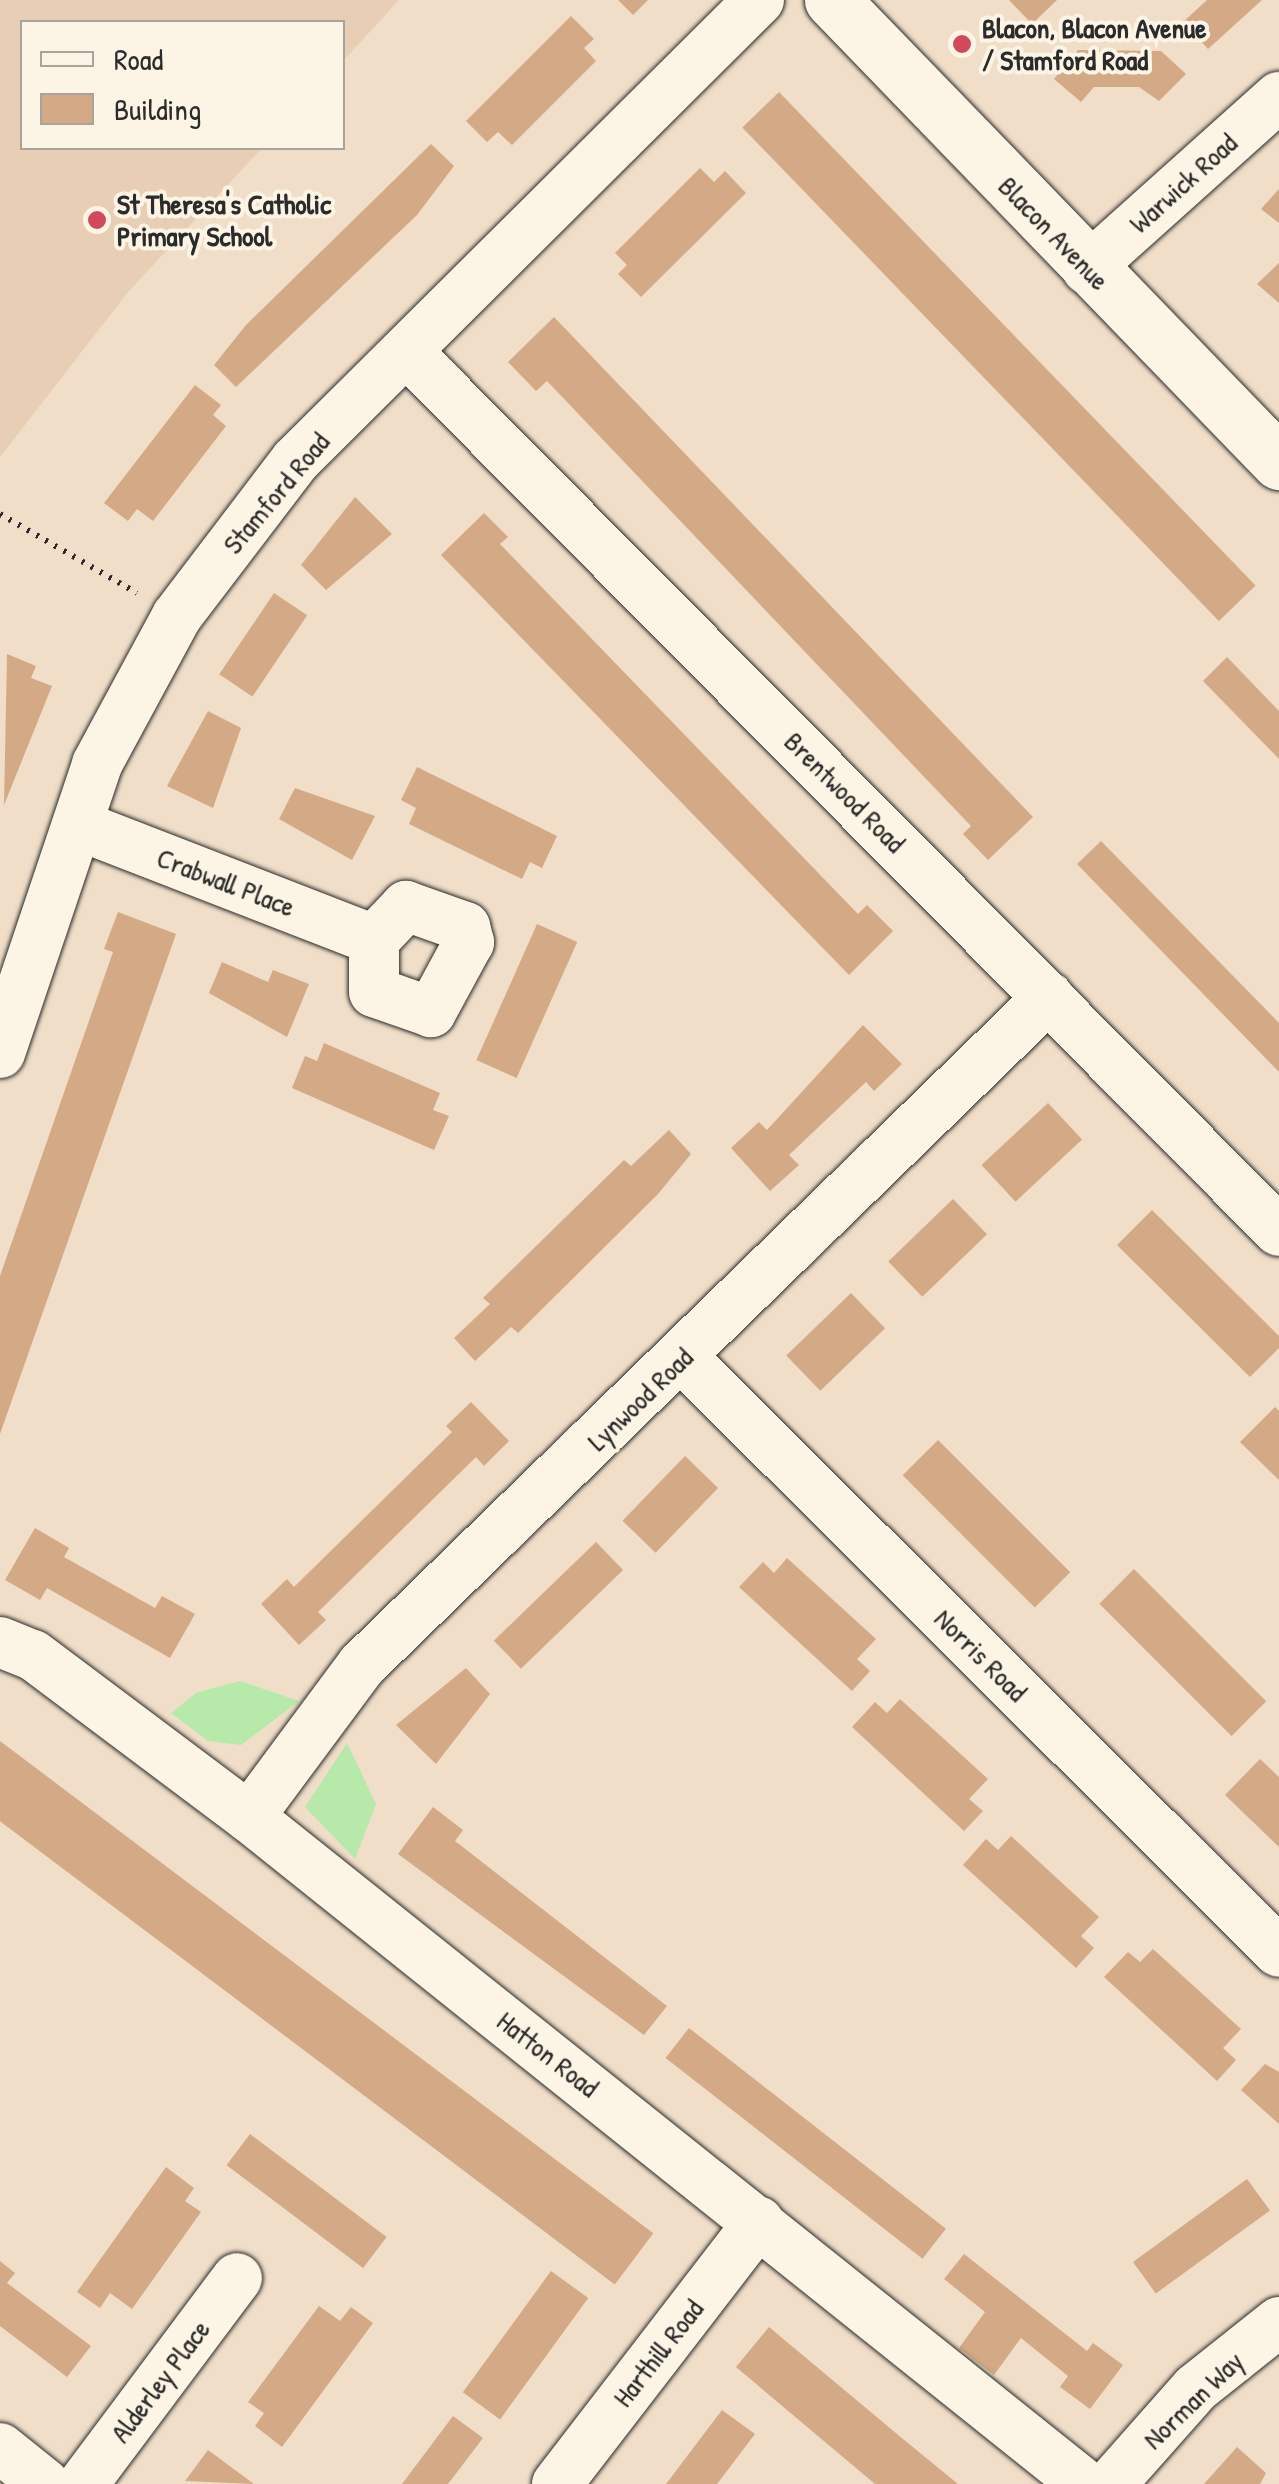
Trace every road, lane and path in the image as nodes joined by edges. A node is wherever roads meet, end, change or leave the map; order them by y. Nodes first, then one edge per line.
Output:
1 (759, 0) edge
2 (832, 0) edge
3 (1279, 97) edge
4 (1088, 269) junction
5 (410, 354) junction
6 (1279, 462) edge
7 (0, 514) edge
8 (177, 616) junction
9 (78, 825) junction
10 (374, 940) dead end
11 (1049, 996) junction
12 (0, 1054) edge
13 (1279, 1231) edge
14 (683, 1358) junction
15 (0, 1642) edge
16 (250, 1817) junction
17 (1279, 1952) edge
18 (759, 2222) junction
19 (237, 2278) dead end
20 (1279, 2322) edge
21 (0, 2448) edge
22 (45, 2484) edge
23 (83, 2484) edge
24 (557, 2484) edge
25 (1084, 2484) edge
26 (1111, 2484) edge

1 - 5 street, Stamford Road
2 - 4 street, Blacon Avenue
3 - 4 street, Warwick Road
4 - 6 street, Blacon Avenue
5 - 8 street, Stamford Road
5 - 11 street, Brentwood Road
7 - 8 path
8 - 9 street, Stamford Road
9 - 10 street, Crabwall Place
9 - 12 street, Stamford Road
11 - 13 street, Brentwood Road
11 - 14 street, Lynwood Road
14 - 16 street, Lynwood Road
14 - 17 street, Norris Road
15 - 16 street, Hatton Road
16 - 18 street, Hatton Road
18 - 24 street, Harthill Road
18 - 25 street, Hatton Road
19 - 23 street, Alderley Place
20 - 26 street, Norman Way
21 - 22 street

